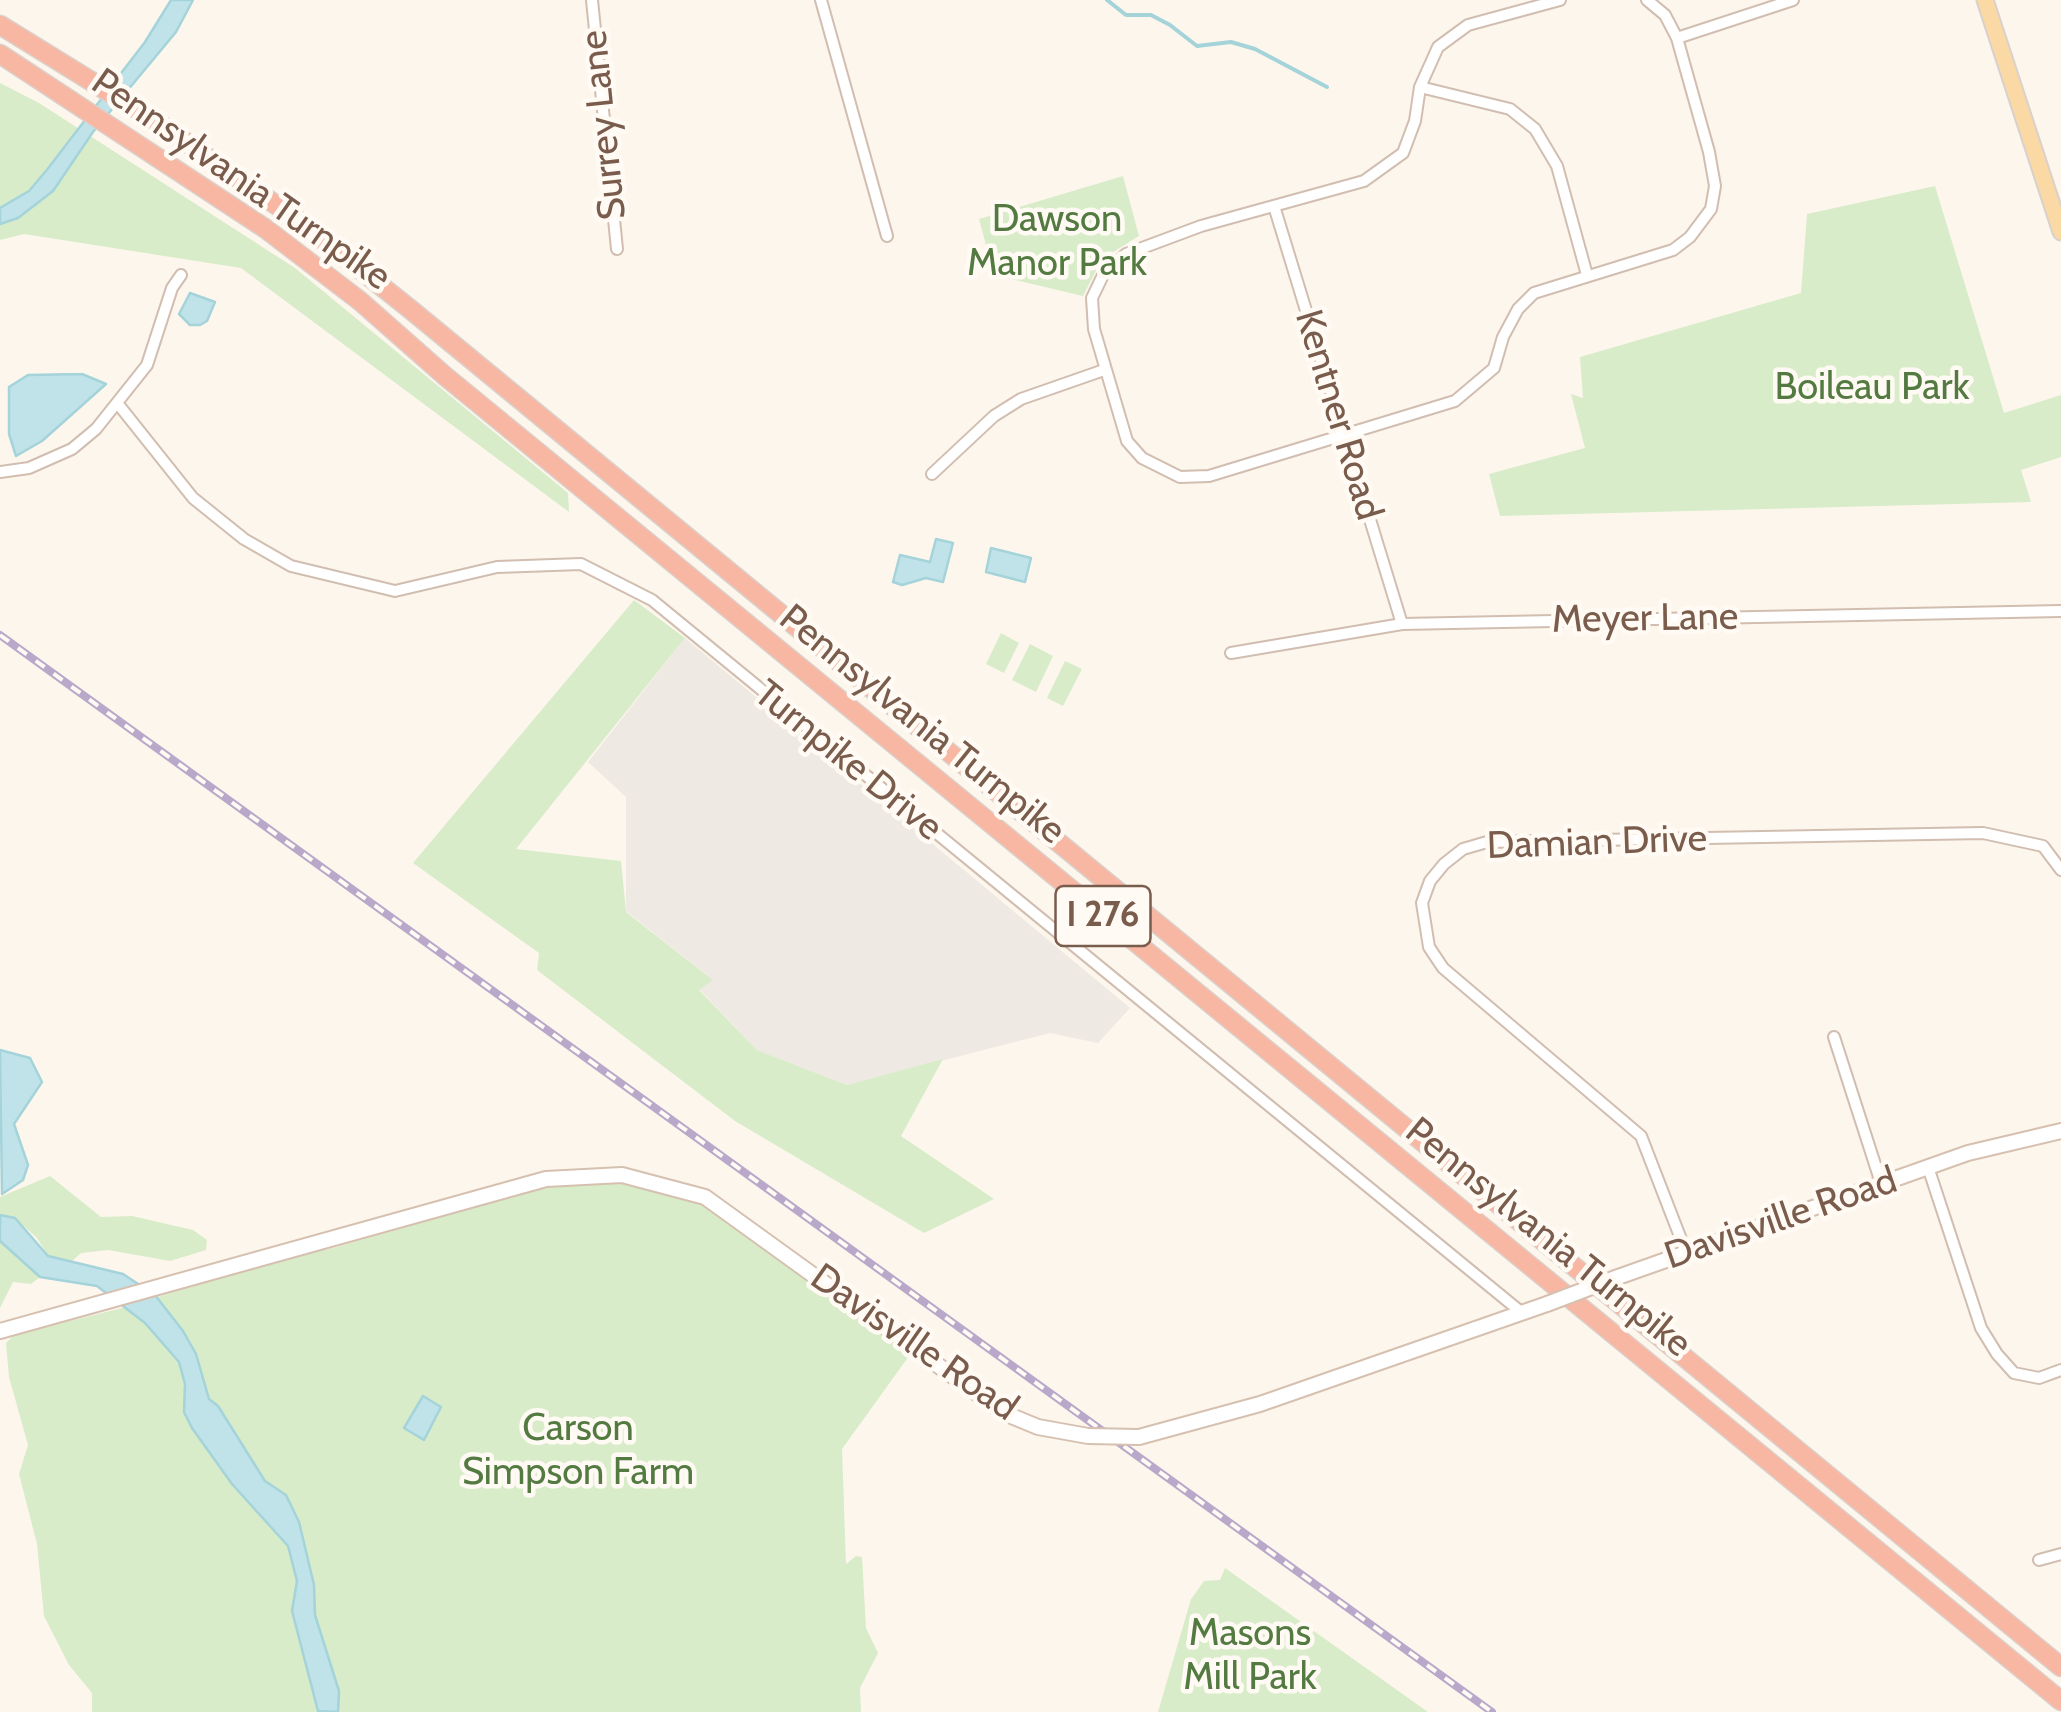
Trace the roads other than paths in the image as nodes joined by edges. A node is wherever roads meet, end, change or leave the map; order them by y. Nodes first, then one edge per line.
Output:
1 (592, 0) edge
2 (820, 0) edge
3 (1560, 0) edge
4 (1647, 0) edge
5 (1793, 0) edge
6 (1985, 0) edge
7 (0, 25) edge
8 (1678, 38) junction
9 (0, 54) edge
10 (1420, 87) junction
11 (1274, 206) junction
12 (2058, 215) edge
13 (2061, 232) edge
14 (887, 236) dead end
15 (617, 250) dead end
16 (181, 275) dead end
17 (1587, 275) junction
18 (1104, 370) junction
19 (118, 404) junction
20 (1343, 432) junction
21 (0, 472) edge
22 (932, 474) dead end
23 (2061, 610) edge
24 (1402, 624) junction
25 (1231, 653) dead end
26 (2061, 870) edge
27 (1834, 1037) dead end
28 (2061, 1131) edge
29 (1928, 1167) junction
30 (1881, 1184) junction
31 (1686, 1252) junction
32 (1521, 1312) junction
33 (0, 1331) edge
34 (2061, 1370) edge
35 (2061, 1554) edge
36 (2040, 1560) dead end
37 (2061, 1667) edge
38 (2061, 1700) edge

1 - 15 street, Surrey Lane
2 - 14 street
3 - 10 street
4 - 8 street
5 - 8 street
6 - 12 main road
7 - 37 highway, Pennsylvania Turnpike / I 276
8 - 17 street
9 - 38 highway, Pennsylvania Turnpike / I 276
10 - 11 street
10 - 17 street
11 - 18 street
11 - 20 street, Kentner Road
12 - 13 main road
16 - 19 street
17 - 20 street
18 - 20 street
18 - 22 street
19 - 21 street
19 - 32 street, Turnpike Drive
20 - 24 street, Kentner Road
23 - 24 street, Meyer Lane
24 - 25 street, Meyer Lane
26 - 31 street, Damian Drive
27 - 30 street
28 - 29 street, Davisville Road
29 - 30 street, Davisville Road
29 - 34 street
30 - 31 street, Davisville Road
31 - 32 street, Davisville Road, bridge
32 - 33 street, Davisville Road, bridge
35 - 36 street

